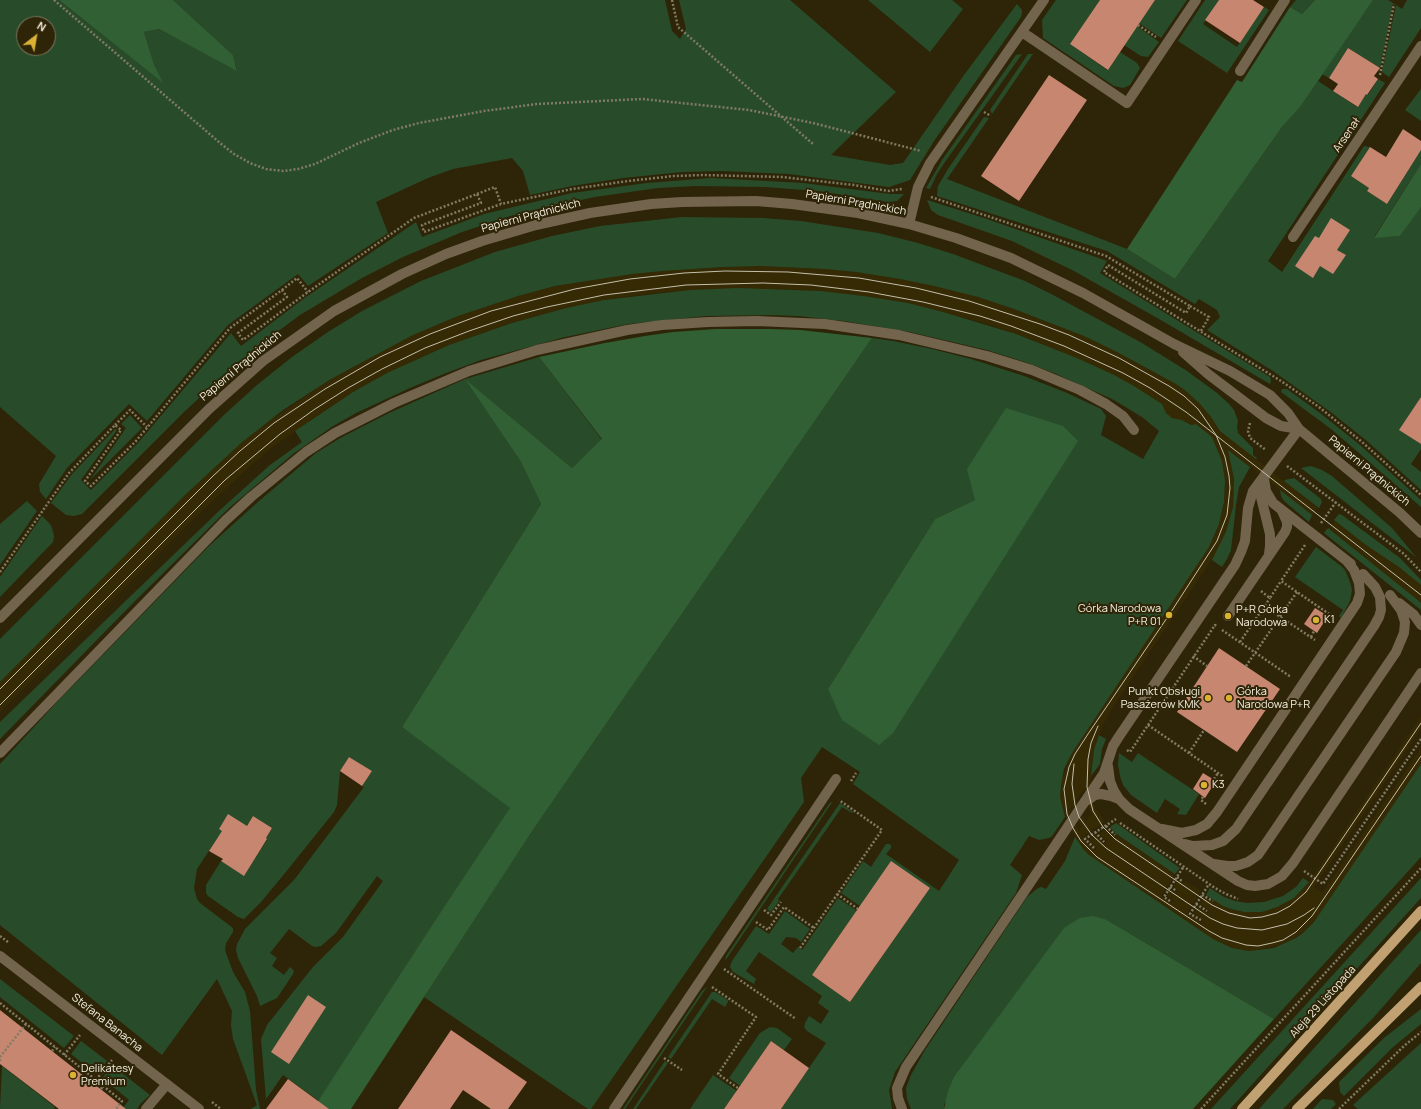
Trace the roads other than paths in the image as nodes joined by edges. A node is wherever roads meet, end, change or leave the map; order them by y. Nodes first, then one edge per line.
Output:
1 (1044, 0) edge
2 (1196, 0) edge
3 (1285, 0) edge
4 (1022, 32) junction
5 (1421, 46) edge
6 (1240, 71) dead end
7 (909, 224) junction
8 (1293, 237) dead end
9 (1174, 344) junction
10 (1299, 428) junction
11 (1134, 430) dead end
12 (1264, 475) junction
13 (1282, 511) junction
14 (1421, 533) edge
15 (1346, 560) junction
16 (1263, 565) junction
17 (1363, 574) junction
18 (1390, 595) junction
19 (1228, 616) dead end
20 (0, 618) edge
21 (1421, 625) edge
22 (1421, 673) edge
23 (0, 753) edge
24 (1109, 762) junction
25 (836, 779) dead end
26 (1119, 799) junction
27 (1084, 804) junction
28 (1150, 824) junction
29 (1173, 839) junction
30 (1199, 857) junction
31 (1421, 911) edge
32 (0, 956) edge
33 (1421, 987) edge
34 (167, 1084) junction
35 (146, 1109) edge
36 (199, 1109) edge
37 (614, 1109) edge
38 (902, 1109) edge
39 (1242, 1109) edge
40 (1297, 1109) edge

1 - 4 street
2 - 4 street
3 - 6 street
4 - 7 street
5 - 8 street, Arsenał
7 - 9 street, Papierni Prądnickich
7 - 20 street, Papierni Prądnickich
9 - 10 street, Papierni Prądnickich
9 - 10 street, Papierni Prądnickich
10 - 12 street
10 - 14 street, Papierni Prądnickich
11 - 23 street
12 - 13 street
12 - 16 street
12 - 24 street
13 - 15 street
13 - 16 street
15 - 17 street
15 - 28 street
16 - 19 street
17 - 18 street
17 - 29 street
18 - 21 street
18 - 30 street
22 - 30 street
24 - 26 street
24 - 27 street
25 - 37 street
26 - 27 street
26 - 28 street
27 - 38 street
28 - 29 street
29 - 30 street
31 - 39 main road, Aleja 29 Listopada
32 - 34 street, Stefana Banacha
33 - 40 main road
34 - 35 street
34 - 36 street, Stefana Banacha

